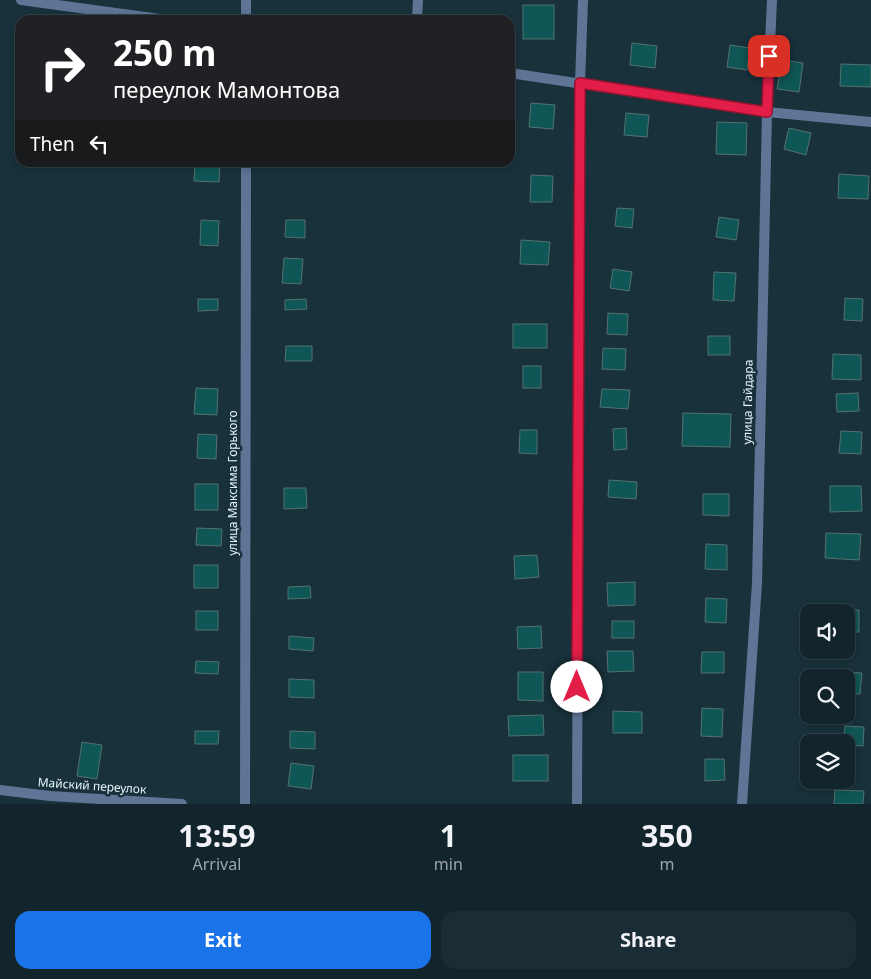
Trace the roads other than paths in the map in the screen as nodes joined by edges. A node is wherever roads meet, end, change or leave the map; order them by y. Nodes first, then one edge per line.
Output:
1 (21, 0) edge
2 (246, 0) edge
3 (418, 0) edge
4 (583, 0) edge
5 (772, 0) edge
6 (130, 15) edge
7 (246, 15) edge
8 (417, 15) edge
9 (515, 74) edge
10 (580, 83) junction
11 (767, 112) junction
12 (871, 122) edge
13 (246, 167) edge
14 (0, 790) edge
15 (182, 804) edge
16 (245, 804) edge
17 (577, 804) edge
18 (742, 804) edge

1 - 6 street
2 - 7 street
3 - 8 street
4 - 10 street
5 - 11 street, улица Гайдара
9 - 10 street
10 - 11 street
10 - 17 street
11 - 12 street
11 - 18 street, улица Гайдара
13 - 16 street, улица Максима Горького
14 - 15 street, Майский переулок

